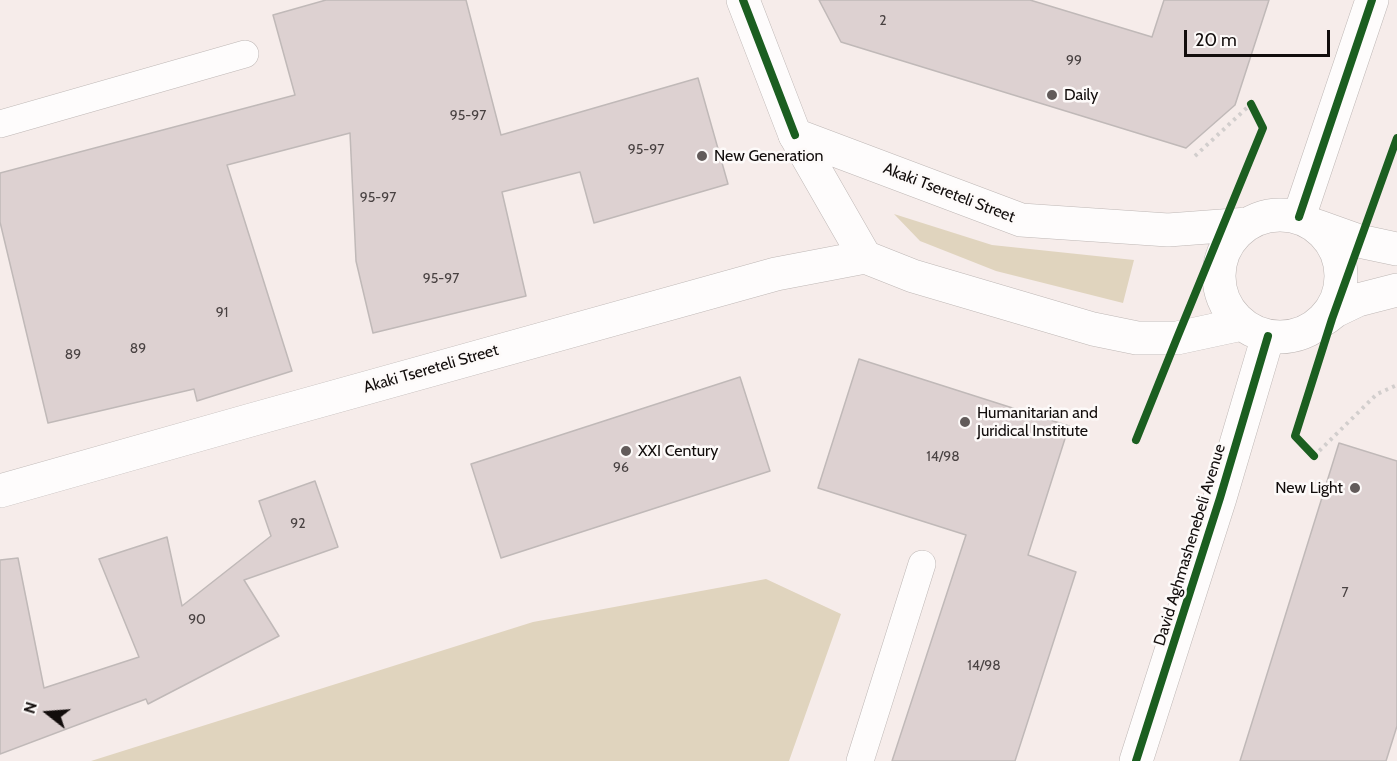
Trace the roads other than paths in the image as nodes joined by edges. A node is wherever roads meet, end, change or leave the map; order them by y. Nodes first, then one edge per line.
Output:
1 (743, 0) edge
2 (1372, 0) edge
3 (245, 54) dead end
4 (0, 124) edge
5 (795, 135) junction
6 (1308, 221) junction
7 (1248, 224) junction
8 (1397, 249) edge
9 (865, 257) junction
10 (1397, 290) edge
11 (1326, 318) junction
12 (1255, 330) junction
13 (0, 491) edge
14 (922, 564) dead end
15 (860, 761) edge
16 (1136, 761) edge

1 - 5 main road
2 - 6 main road
3 - 4 lane
5 - 7 main road, Akaki Tsereteli Street
5 - 9 main road
6 - 7 main road
6 - 8 main road
6 - 11 main road
7 - 12 main road
9 - 12 main road
9 - 13 main road, Akaki Tsereteli Street
10 - 11 main road
11 - 12 main road
12 - 16 main road, David Aghmashenebeli Avenue
14 - 15 lane

